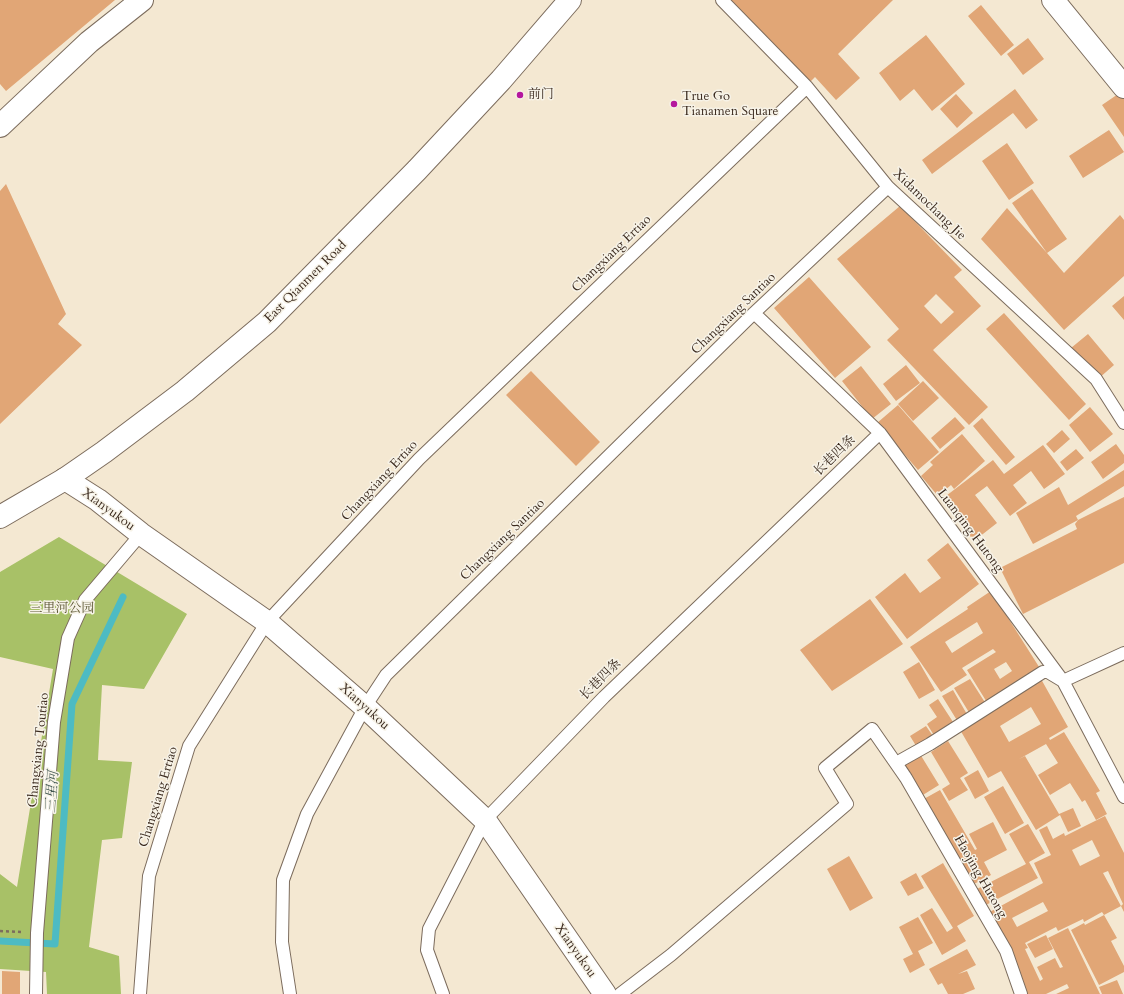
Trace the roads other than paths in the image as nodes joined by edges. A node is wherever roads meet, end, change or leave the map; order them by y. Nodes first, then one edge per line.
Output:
1 (142, 0) edge
2 (570, 0) edge
3 (722, 0) edge
4 (1053, 0) edge
5 (807, 87) junction
6 (1124, 87) edge
7 (0, 126) edge
8 (888, 187) junction
9 (754, 313) junction
10 (1124, 423) edge
11 (880, 433) junction
12 (65, 479) junction
13 (0, 517) edge
14 (141, 534) junction
15 (267, 622) junction
16 (1124, 653) edge
17 (1064, 681) junction
18 (364, 707) junction
19 (906, 778) junction
20 (1124, 797) edge
21 (485, 820) junction
22 (36, 994) edge
23 (140, 994) edge
24 (290, 994) edge
25 (443, 994) edge
26 (605, 994) edge
27 (620, 994) edge
28 (1021, 994) edge

1 - 7 street
2 - 12 street, East Qianmen Road
3 - 5 lane, Xidamochang Jie
4 - 6 street
5 - 8 lane, Xidamochang Jie
5 - 15 lane, Changxiang Ertiao
8 - 9 lane, Changxiang Santiao
8 - 10 lane, Xidamochang Jie
9 - 11 lane, Luanqing Hutong
9 - 18 lane, Changxiang Santiao
11 - 17 lane, Luanqing Hutong
11 - 21 lane, 长巷四条
12 - 13 street, East Qianmen Road
12 - 14 street, Xianyukou
14 - 15 street, Xianyukou
14 - 22 lane, Changxiang Toutiao
15 - 18 street, Xianyukou
15 - 23 lane, Changxiang Ertiao
16 - 17 lane
17 - 19 lane
17 - 20 lane, Luanqing Hutong
18 - 21 street, Xianyukou
18 - 24 lane, Changxiang Santiao
19 - 27 lane
19 - 28 lane, Haojing Hutong
21 - 25 lane, 长巷四条
21 - 26 street, Xianyukou

